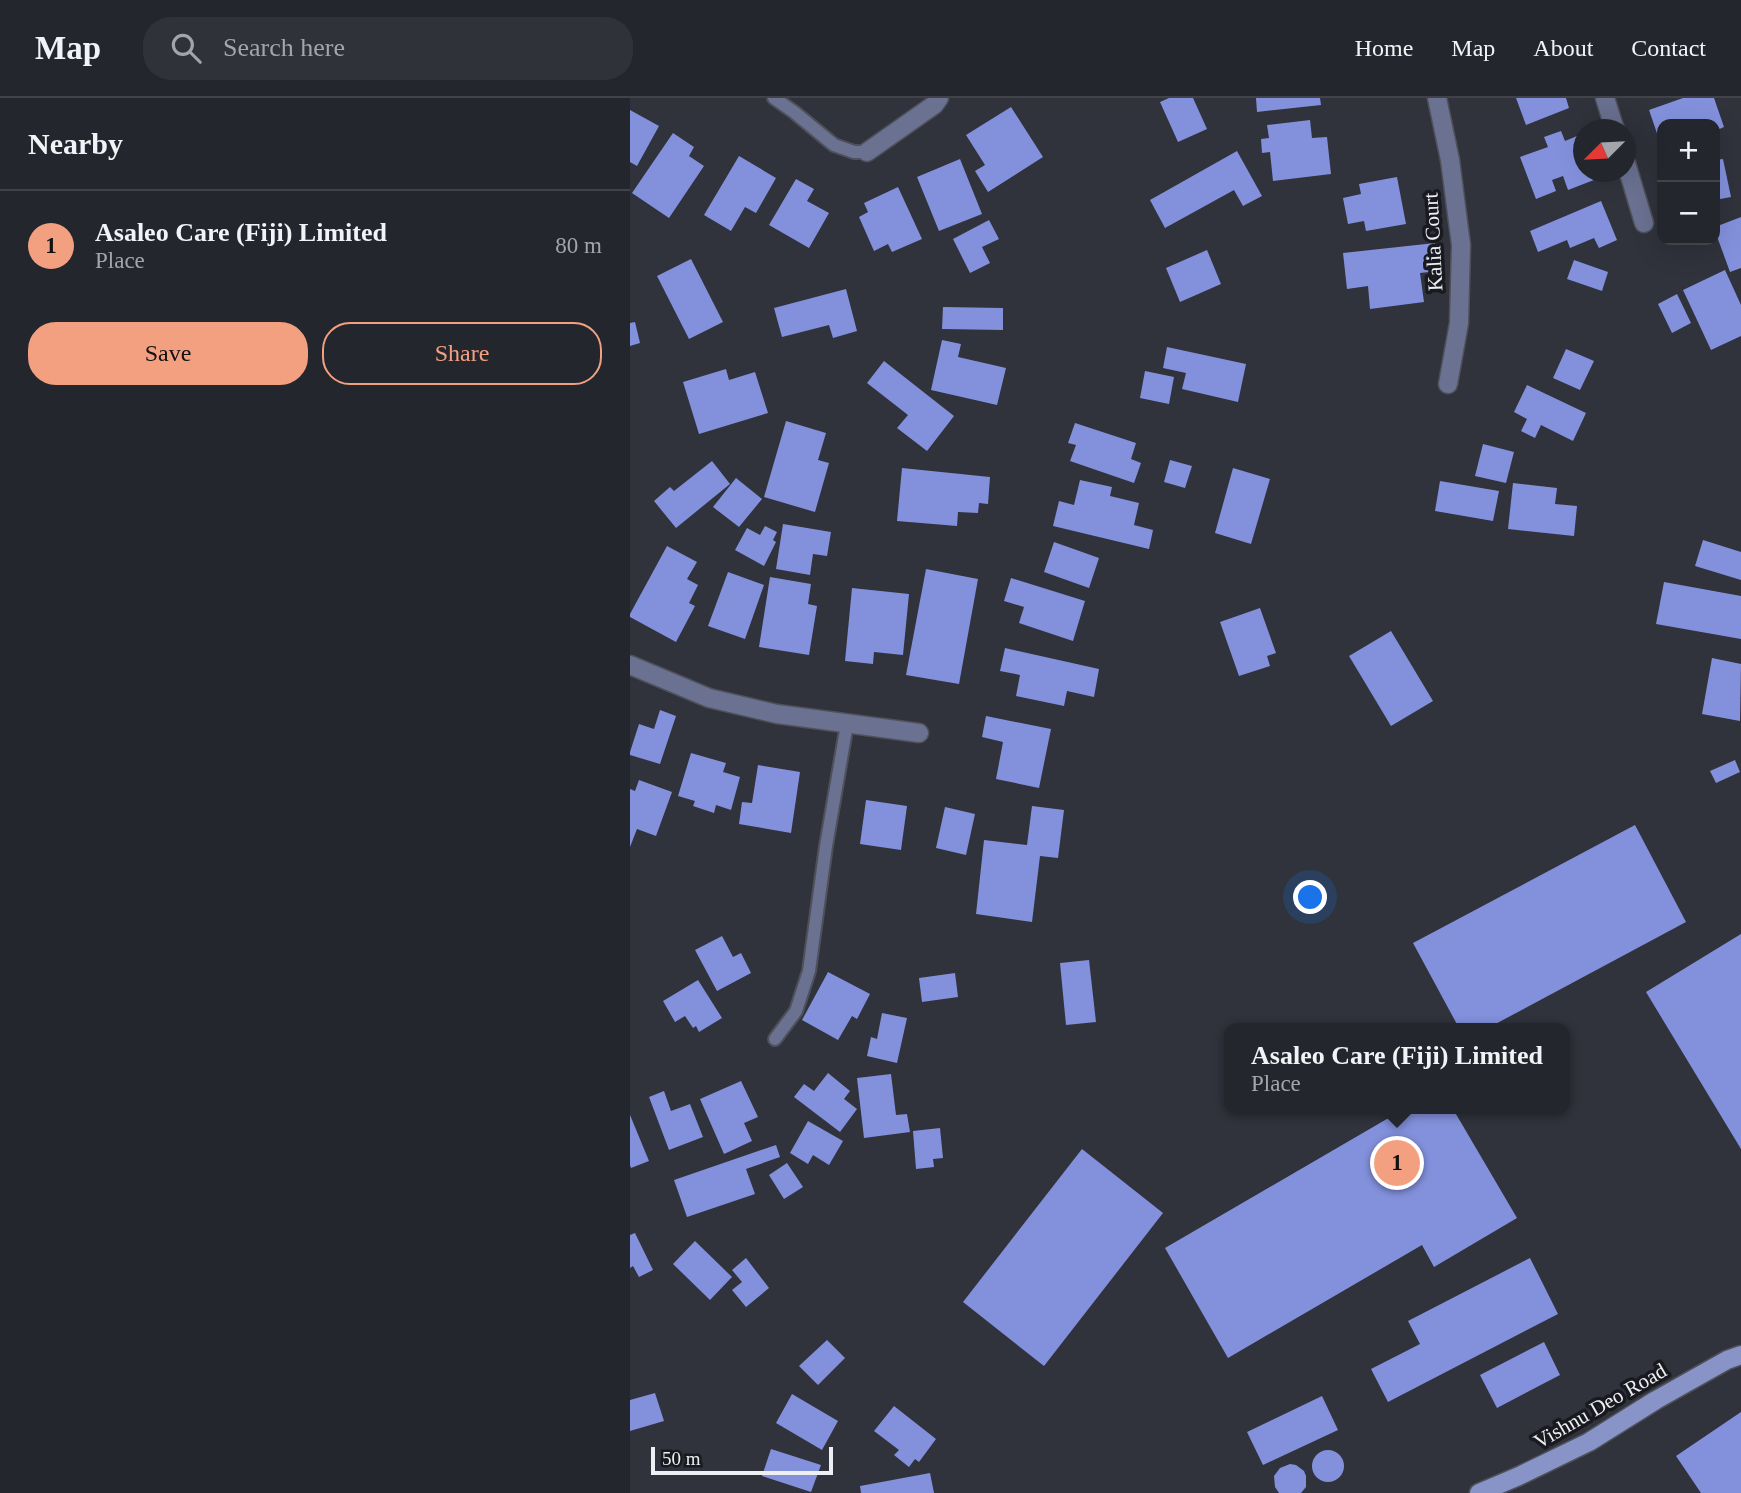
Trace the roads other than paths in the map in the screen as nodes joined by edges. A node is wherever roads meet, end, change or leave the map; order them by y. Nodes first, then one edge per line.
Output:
1 (774, 98) edge
2 (939, 98) edge
3 (1437, 98) edge
4 (1605, 98) edge
5 (1612, 119) edge
6 (867, 152) joint
7 (1632, 182) edge
8 (1644, 223) dead end
9 (1448, 384) dead end
10 (630, 666) edge
11 (847, 724) junction
12 (919, 733) dead end
13 (775, 1039) dead end
14 (1741, 1355) edge
15 (1479, 1493) edge

1 - 6 lane
2 - 6 street
3 - 9 street, Kalia Court
4 - 5 street
7 - 8 street
10 - 11 street
11 - 12 street
11 - 13 lane
14 - 15 street, Vishnu Deo Road

